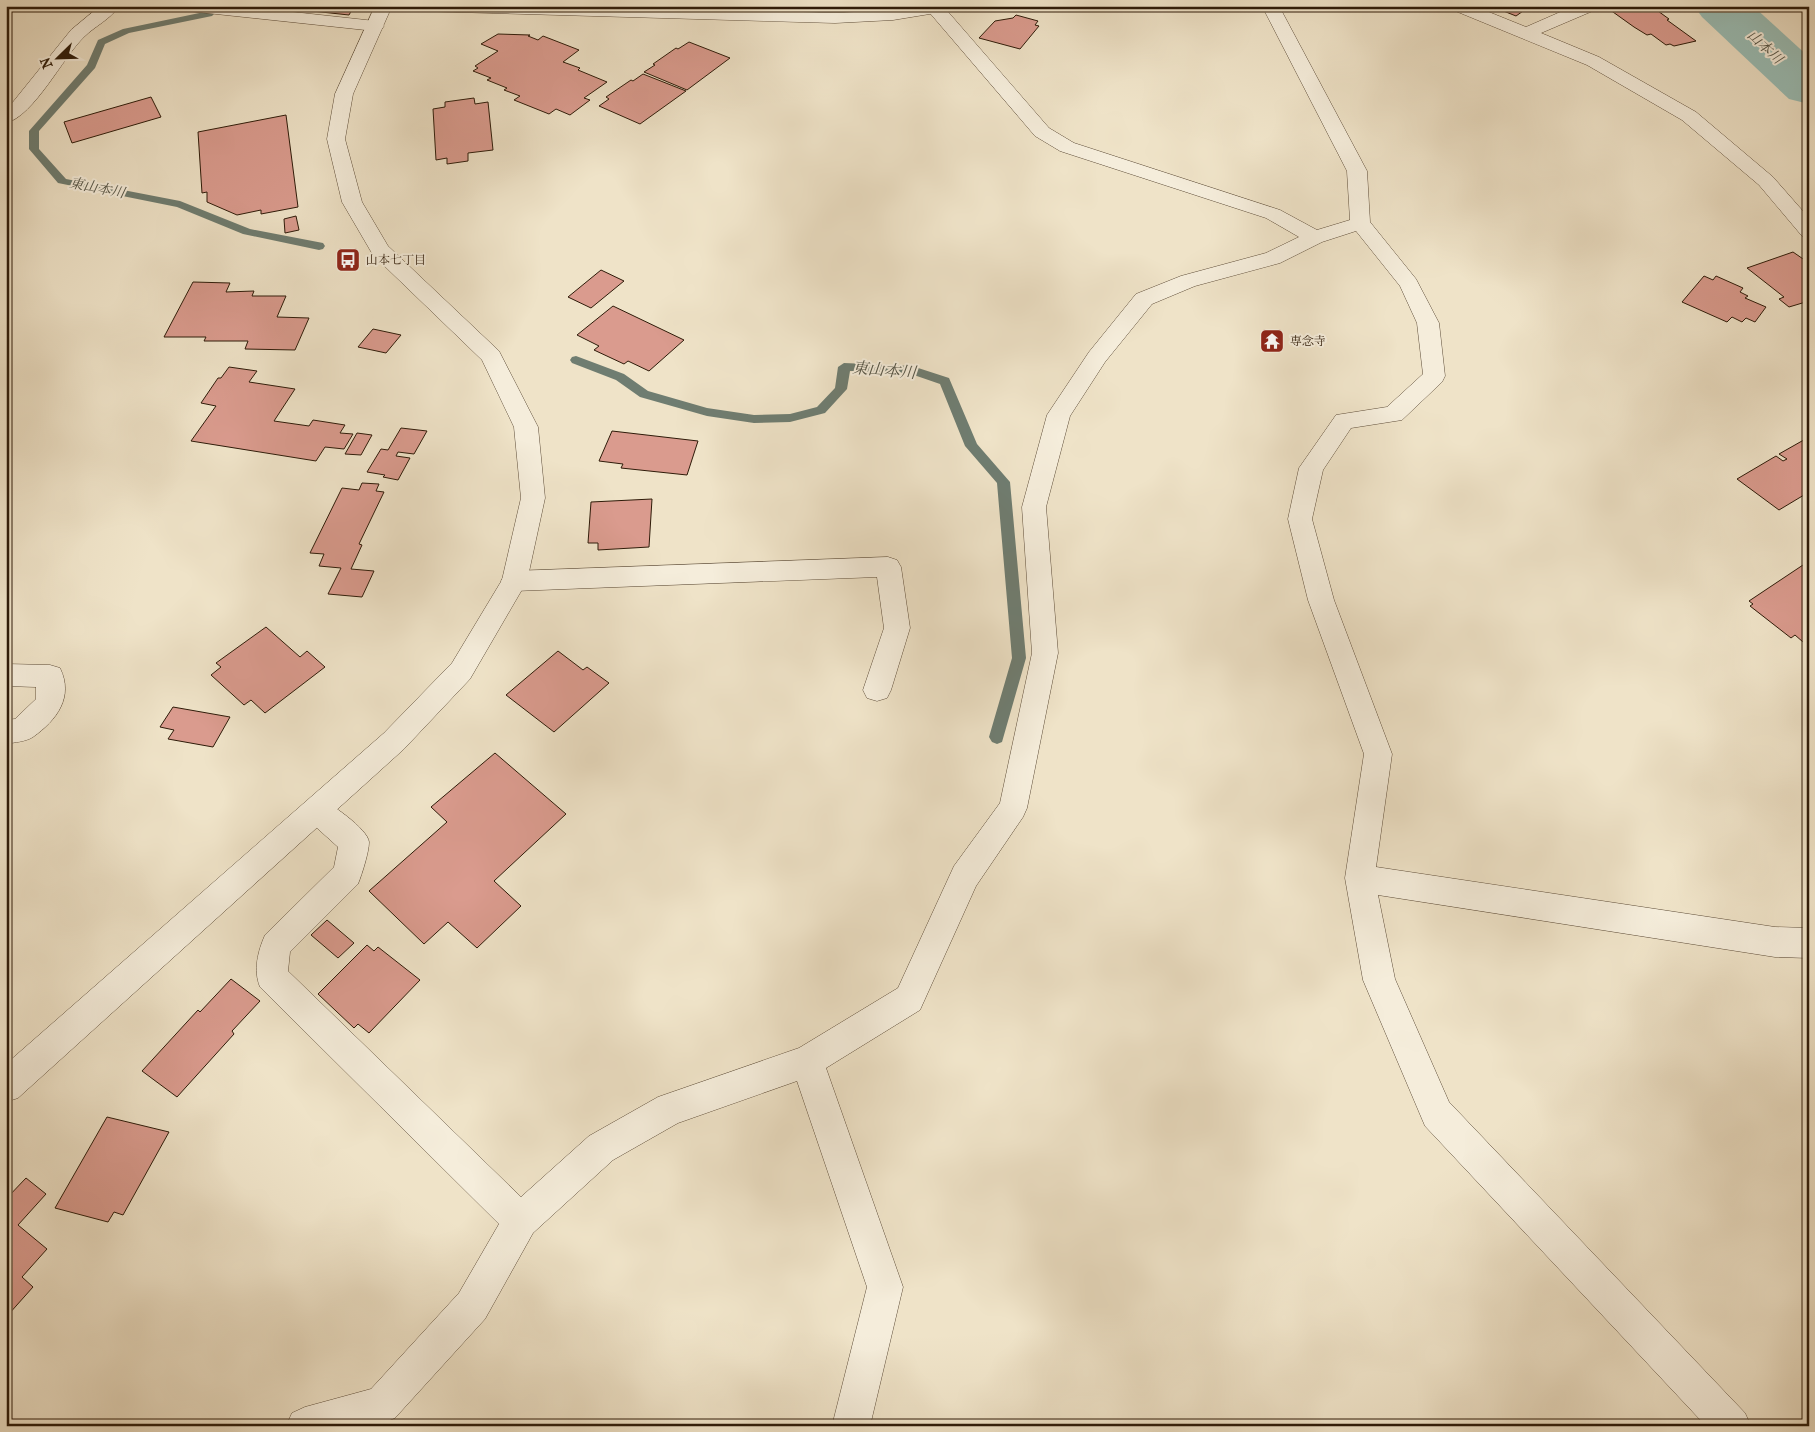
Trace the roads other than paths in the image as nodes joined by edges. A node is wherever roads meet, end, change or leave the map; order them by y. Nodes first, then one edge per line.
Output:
1 (10, 6) edge
2 (111, 6) edge
3 (188, 6) edge
4 (420, 6) edge
5 (1270, 6) edge
6 (1459, 6) edge
7 (1589, 6) edge
8 (941, 7) edge
9 (6, 9) edge
10 (379, 16) edge
11 (1525, 34) junction
12 (6, 117) edge
13 (1360, 223) junction
14 (1809, 231) edge
15 (1315, 237) junction
16 (514, 581) junction
17 (6, 675) edge
18 (877, 690) dead end
19 (6, 732) edge
20 (317, 810) junction
21 (1360, 878) junction
22 (1809, 943) edge
23 (807, 1061) junction
24 (6, 1086) edge
25 (521, 1221) junction
26 (305, 1426) edge
27 (850, 1426) edge
28 (1732, 1426) edge

1 - 9 street
2 - 12 street
3 - 10 street
4 - 8 street
5 - 13 street
6 - 11 street
7 - 11 street
8 - 15 street
10 - 16 street
11 - 14 street
13 - 15 street
13 - 21 street
15 - 23 street
16 - 18 street
16 - 20 street
17 - 19 street
20 - 24 street
20 - 25 street
21 - 22 street
21 - 28 street
23 - 25 street
23 - 27 street
25 - 26 street

